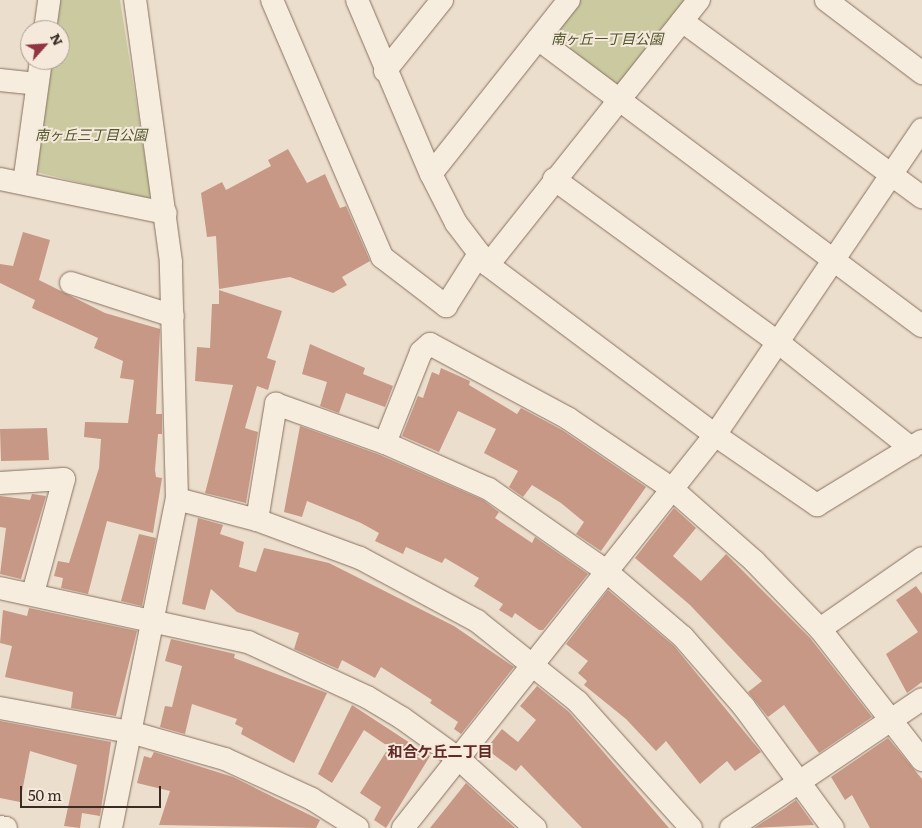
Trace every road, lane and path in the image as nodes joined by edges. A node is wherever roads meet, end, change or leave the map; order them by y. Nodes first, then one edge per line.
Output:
1 (49, 0) edge
2 (135, 0) edge
3 (272, 0) edge
4 (357, 0) edge
5 (442, 0) edge
6 (569, 0) edge
7 (699, 0) edge
8 (826, 0) edge
9 (46, 20) edge
10 (682, 21) junction
11 (538, 39) junction
12 (39, 70) edge
13 (385, 71) junction
14 (922, 73) edge
15 (0, 80) edge
16 (37, 84) junction
17 (617, 97) junction
18 (922, 129) edge
19 (431, 174) junction
20 (891, 175) junction
21 (0, 179) edge
22 (554, 179) junction
23 (24, 183) junction
24 (922, 197) edge
25 (166, 213) junction
26 (484, 259) junction
27 (833, 260) junction
28 (71, 283) dead end
29 (173, 316) junction
30 (922, 326) edge
31 (779, 343) junction
32 (715, 435) junction
33 (385, 443) junction
34 (917, 444) edge
35 (0, 482) edge
36 (671, 488) junction
37 (177, 499) junction
38 (257, 520) junction
39 (919, 567) edge
40 (606, 571) junction
41 (0, 588) edge
42 (33, 593) junction
43 (152, 621) junction
44 (820, 629) junction
45 (532, 665) junction
46 (922, 699) edge
47 (0, 708) edge
48 (888, 722) junction
49 (130, 732) junction
50 (459, 759) junction
51 (922, 760) edge
52 (800, 782) junction
53 (0, 827) edge
54 (6, 828) edge
55 (111, 828) edge
56 (358, 828) edge
57 (403, 828) edge
58 (535, 828) edge
59 (692, 828) edge
60 (731, 828) edge
61 (834, 828) edge

1 - 9 street
2 - 25 street
3 - 26 street
4 - 13 street
5 - 13 street
6 - 11 street
7 - 10 street
8 - 14 street
10 - 17 street
10 - 20 street
11 - 17 street
11 - 19 street
12 - 16 street
13 - 19 street
15 - 16 street
16 - 23 street
17 - 22 street
17 - 27 street
18 - 20 street
19 - 26 street
20 - 24 street
20 - 27 street
21 - 23 street
22 - 26 street
22 - 31 street
23 - 25 street
25 - 29 street
26 - 32 street
27 - 30 street
27 - 31 street
28 - 29 street
29 - 37 street
31 - 32 street
31 - 34 street
32 - 34 street
32 - 36 street
33 - 36 street
33 - 38 street
33 - 40 street
35 - 42 street
36 - 40 street
36 - 44 street
37 - 38 street
37 - 43 street
38 - 45 street
39 - 44 street
40 - 45 street
40 - 52 street
41 - 42 street
42 - 43 street
43 - 49 street
43 - 50 street
44 - 48 street
45 - 50 street
45 - 59 street
46 - 48 street
47 - 49 street
48 - 51 street
48 - 52 street
49 - 55 street
49 - 56 street
50 - 57 street
50 - 58 street
52 - 60 street
52 - 61 street
53 - 54 street

